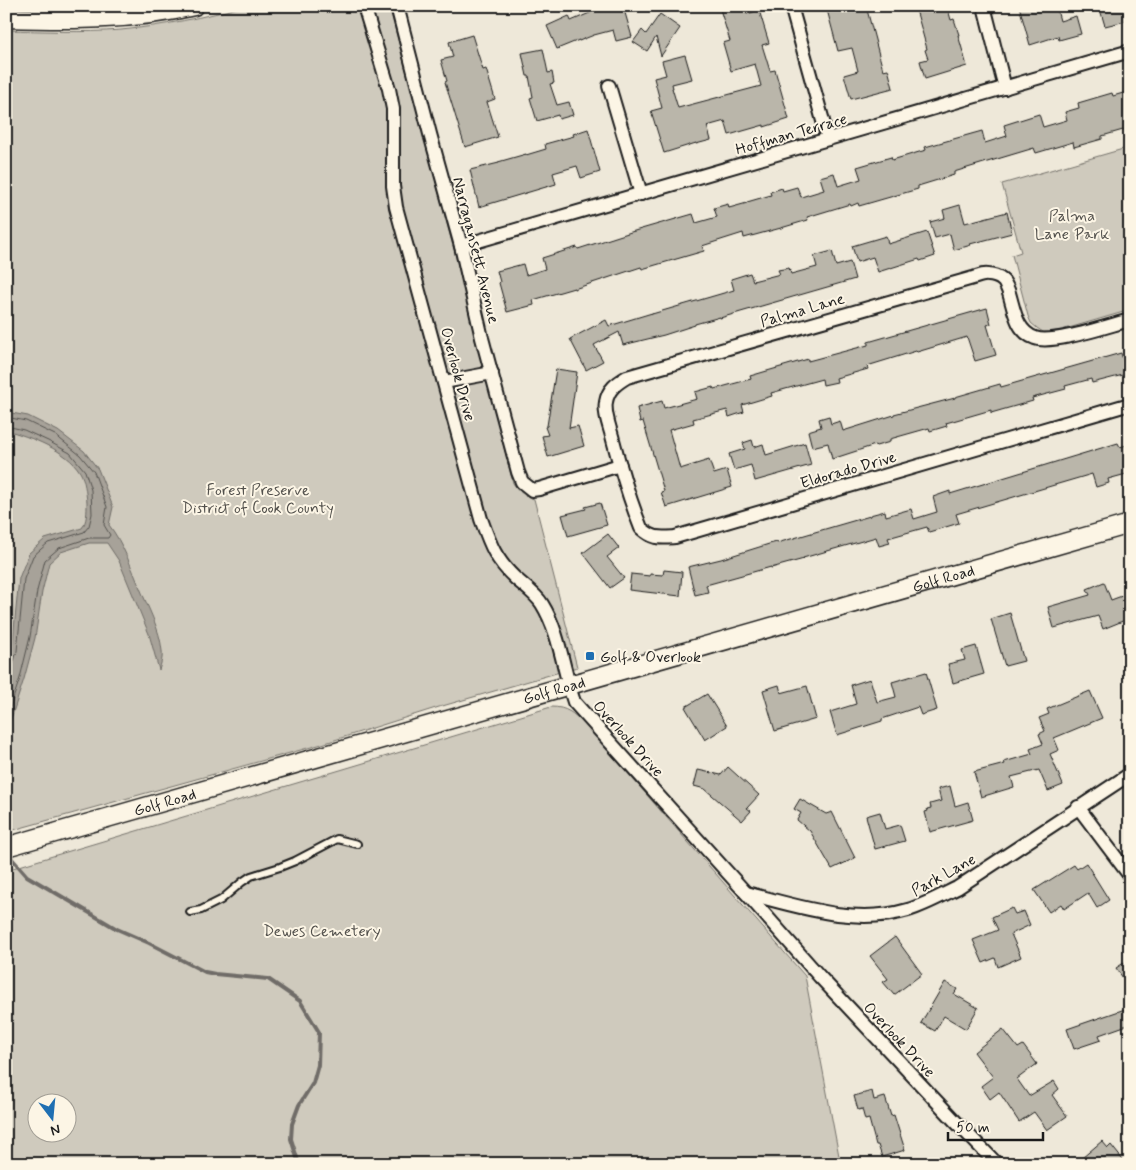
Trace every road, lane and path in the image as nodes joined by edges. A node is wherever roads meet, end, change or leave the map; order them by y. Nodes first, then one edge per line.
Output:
1 (194, 6) edge
2 (364, 6) edge
3 (397, 6) edge
4 (791, 6) edge
5 (984, 6) edge
6 (6, 18) edge
7 (1130, 51) edge
8 (609, 86) dead end
9 (1005, 88) junction
10 (828, 139) junction
11 (641, 194) junction
12 (461, 246) junction
13 (1130, 320) edge
14 (492, 373) junction
15 (444, 382) junction
16 (1130, 404) edge
17 (620, 465) junction
18 (1130, 524) edge
19 (569, 686) junction
20 (1130, 774) edge
21 (1078, 807) junction
22 (357, 844) dead end
23 (12, 846) edge
24 (1130, 876) edge
25 (746, 893) junction
26 (190, 912) dead end
27 (998, 1164) edge

1 - 6 main road
2 - 15 street, Overlook Drive
3 - 12 street, Narragansett Avenue
4 - 10 street
5 - 9 street
7 - 9 street, Hoffman Terrace
8 - 11 street
9 - 10 street, Hoffman Terrace
10 - 11 street, Hoffman Terrace
11 - 12 street, Hoffman Terrace
12 - 14 street, Narragansett Avenue
13 - 17 street, Palma Lane
14 - 15 street
14 - 17 street, Narragansett Avenue
15 - 19 street, Overlook Drive
16 - 17 street, Eldorado Drive
18 - 19 main road, Golf Road
19 - 23 main road, Golf Road
19 - 25 street, Overlook Drive
20 - 21 street, Park Lane
21 - 24 street
21 - 25 street, Park Lane
22 - 26 lane
25 - 27 street, Overlook Drive

